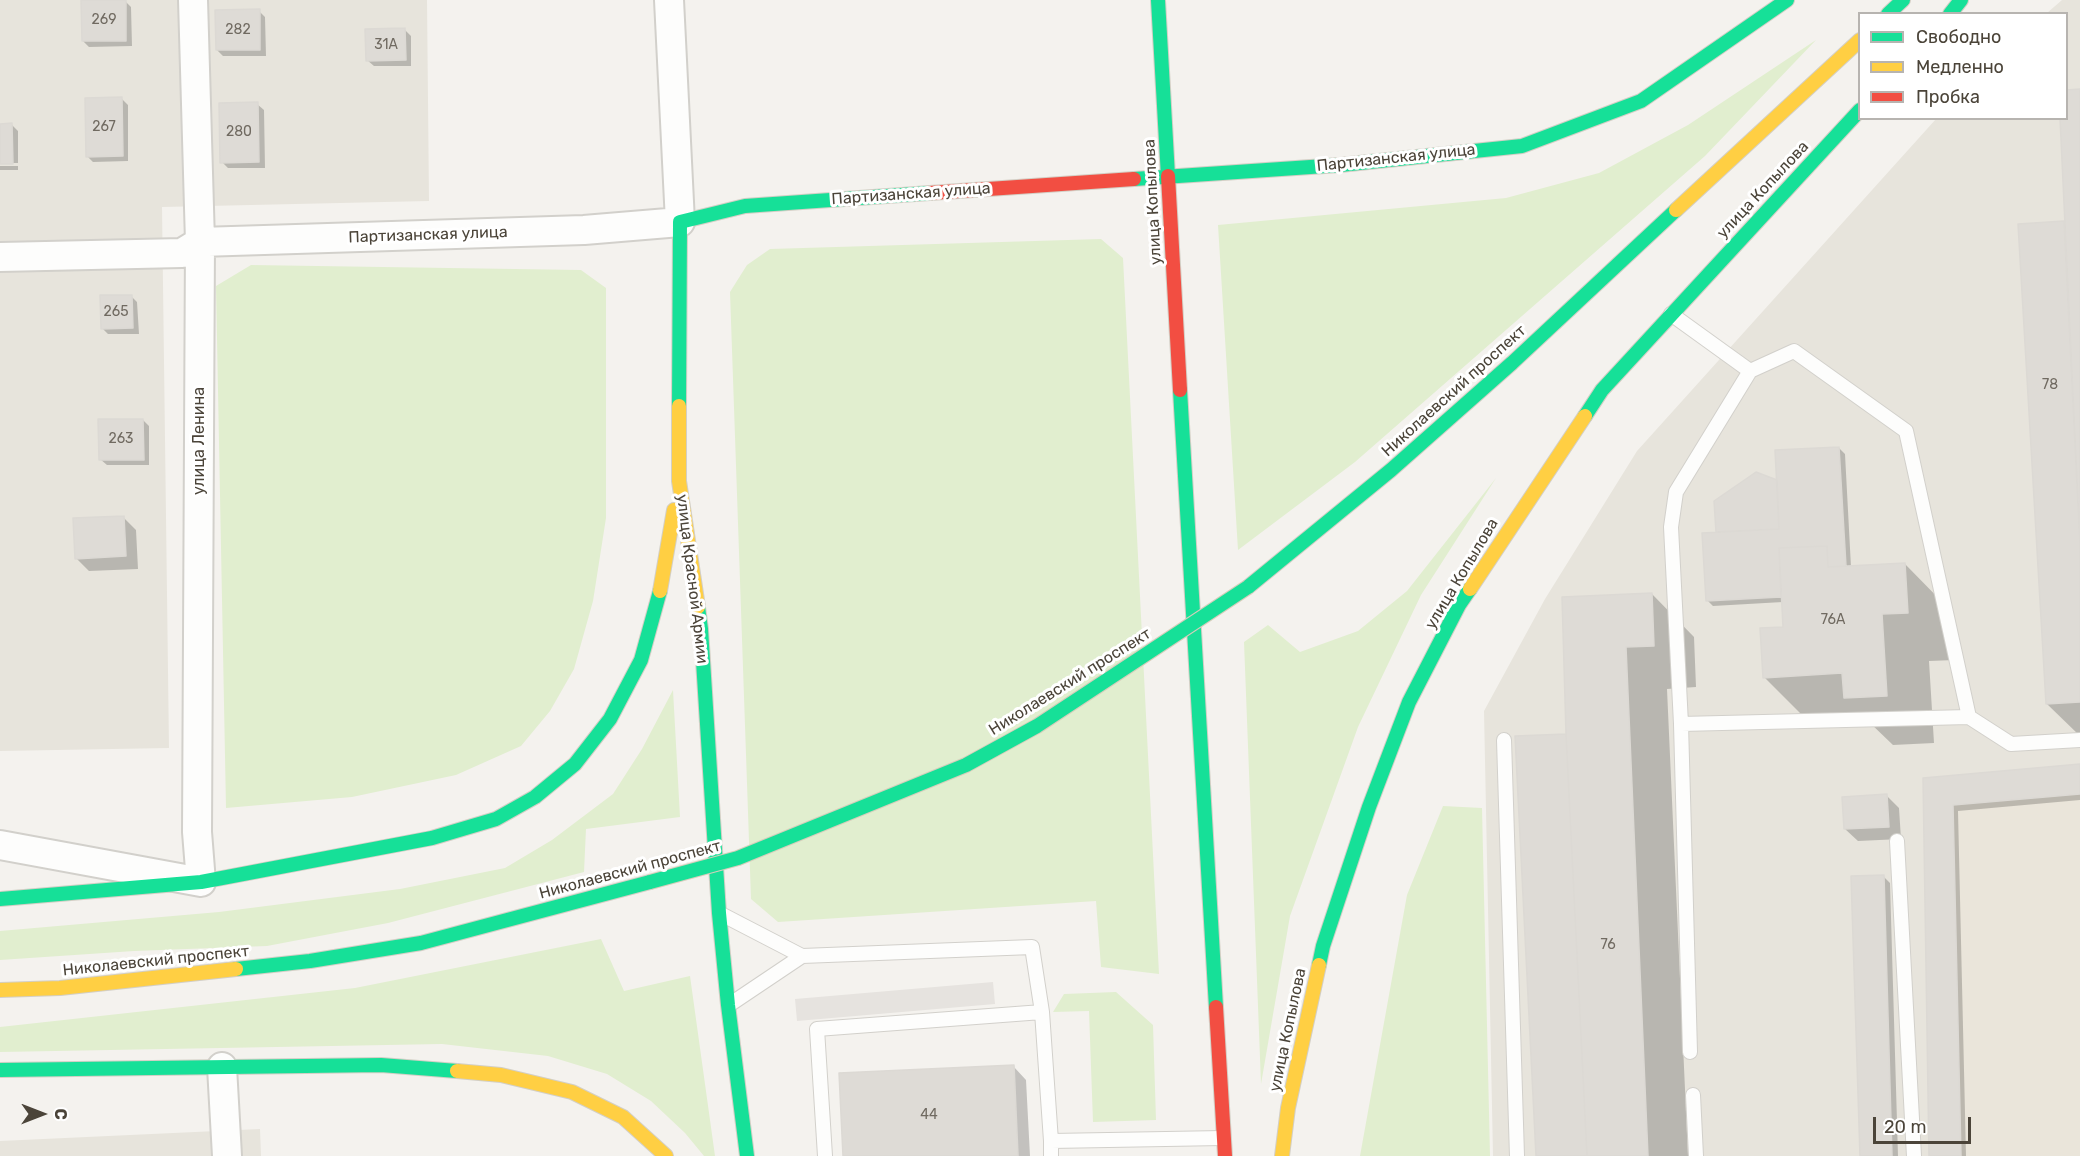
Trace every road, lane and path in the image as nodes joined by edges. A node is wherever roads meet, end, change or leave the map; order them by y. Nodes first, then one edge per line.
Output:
1 (193, 0) edge
2 (669, 0) edge
3 (1158, 0) edge
4 (1787, 0) edge
5 (1903, 0) edge
6 (1961, 0) edge
7 (1890, 12) edge
8 (1952, 12) edge
9 (1858, 42) edge
10 (1858, 112) edge
11 (1168, 176) junction
12 (680, 222) junction
13 (200, 242) junction
14 (0, 257) edge
15 (1671, 314) junction
16 (1750, 371) junction
17 (679, 481) junction
18 (1969, 717) junction
19 (1681, 724) junction
20 (1504, 740) dead end
21 (2080, 740) edge
22 (1898, 841) dead end
23 (0, 845) edge
24 (201, 882) junction
25 (0, 898) edge
26 (719, 913) junction
27 (802, 956) junction
28 (0, 990) edge
29 (728, 1005) junction
30 (1042, 1012) junction
31 (1690, 1052) dead end
32 (222, 1067) junction
33 (0, 1070) edge
34 (1693, 1095) dead end
35 (1223, 1138) junction
36 (1051, 1141) junction
37 (227, 1156) edge
38 (666, 1156) edge
39 (747, 1156) edge
40 (825, 1156) edge
41 (1051, 1156) edge
42 (1225, 1156) edge
43 (1282, 1156) edge
44 (1517, 1156) edge
45 (1696, 1156) edge
46 (1914, 1156) edge

1 - 13 street, улица Ленина
2 - 12 street, улица Красной Армии
3 - 11 main road, улица Копылова
4 - 11 main road, Партизанская улица
5 - 7 main road
6 - 8 main road
9 - 28 main road, Николаевский проспект, bridge
10 - 15 main road, улица Копылова
11 - 12 main road, Партизанская улица
11 - 35 main road, улица Копылова
12 - 13 street, Партизанская улица
12 - 17 main road, улица Красной Армии
13 - 14 street, Партизанская улица
13 - 24 street, улица Ленина
15 - 16 lane
15 - 43 main road, улица Копылова
16 - 18 lane
16 - 19 lane
17 - 24 main road
17 - 26 main road, улица Красной Армии
18 - 19 lane
18 - 21 lane
19 - 31 lane
20 - 44 lane
22 - 46 lane
23 - 24 street
24 - 25 main road
26 - 27 lane
26 - 29 main road, улица Красной Армии
27 - 29 lane
27 - 30 lane
29 - 39 main road, улица Красной Армии
30 - 36 lane
30 - 40 lane
32 - 33 main road
32 - 37 street
32 - 38 main road
34 - 45 lane
35 - 36 lane
35 - 42 main road, улица Копылова
36 - 41 lane

